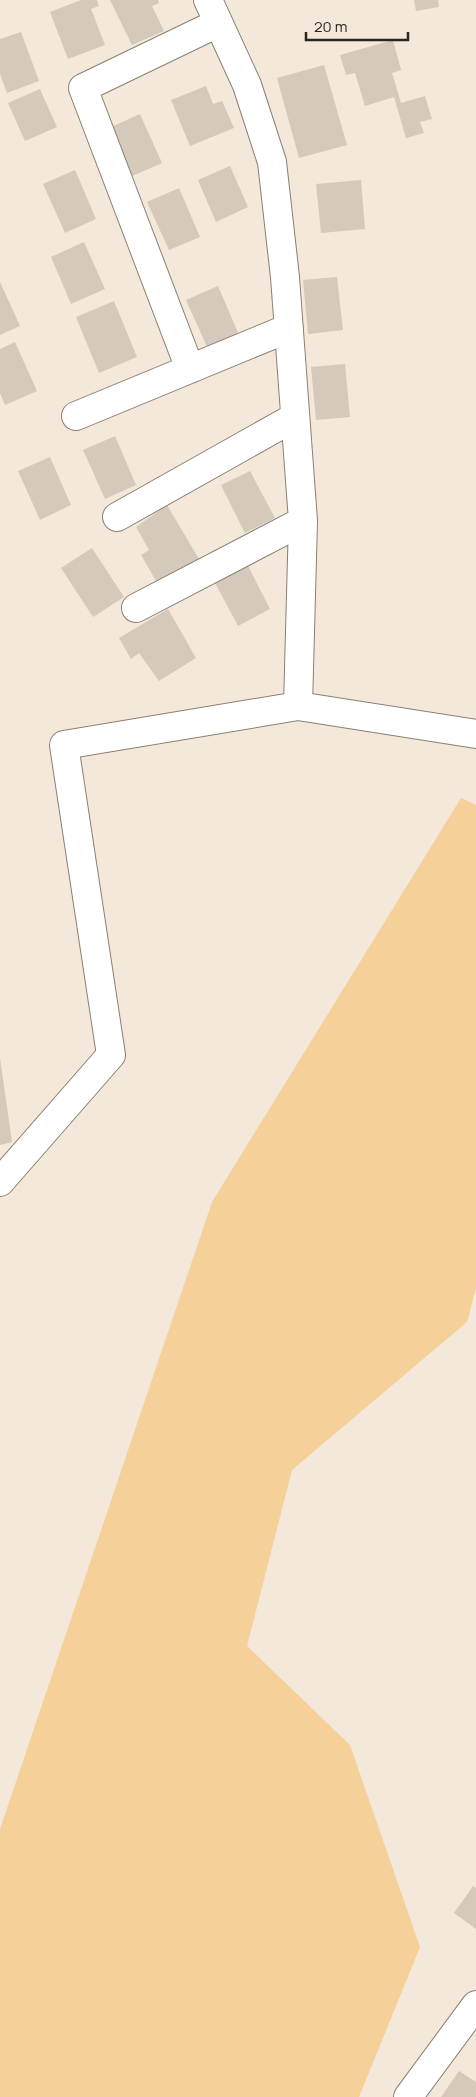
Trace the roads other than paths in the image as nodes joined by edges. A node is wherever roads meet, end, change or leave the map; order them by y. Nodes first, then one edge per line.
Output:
1 (213, 12) edge
2 (289, 328) junction
3 (190, 369) junction
4 (76, 416) dead end
5 (295, 417) junction
6 (117, 517) dead end
7 (303, 521) junction
8 (136, 608) dead end
9 (298, 706) junction
10 (476, 734) edge
11 (0, 1182) edge
12 (471, 2021) edge
13 (408, 2097) edge

1 - 2 street
1 - 3 street
2 - 3 street
2 - 5 street
3 - 4 street
5 - 6 street
5 - 7 street
7 - 8 street
7 - 9 street
9 - 10 street
9 - 11 street
12 - 13 street

